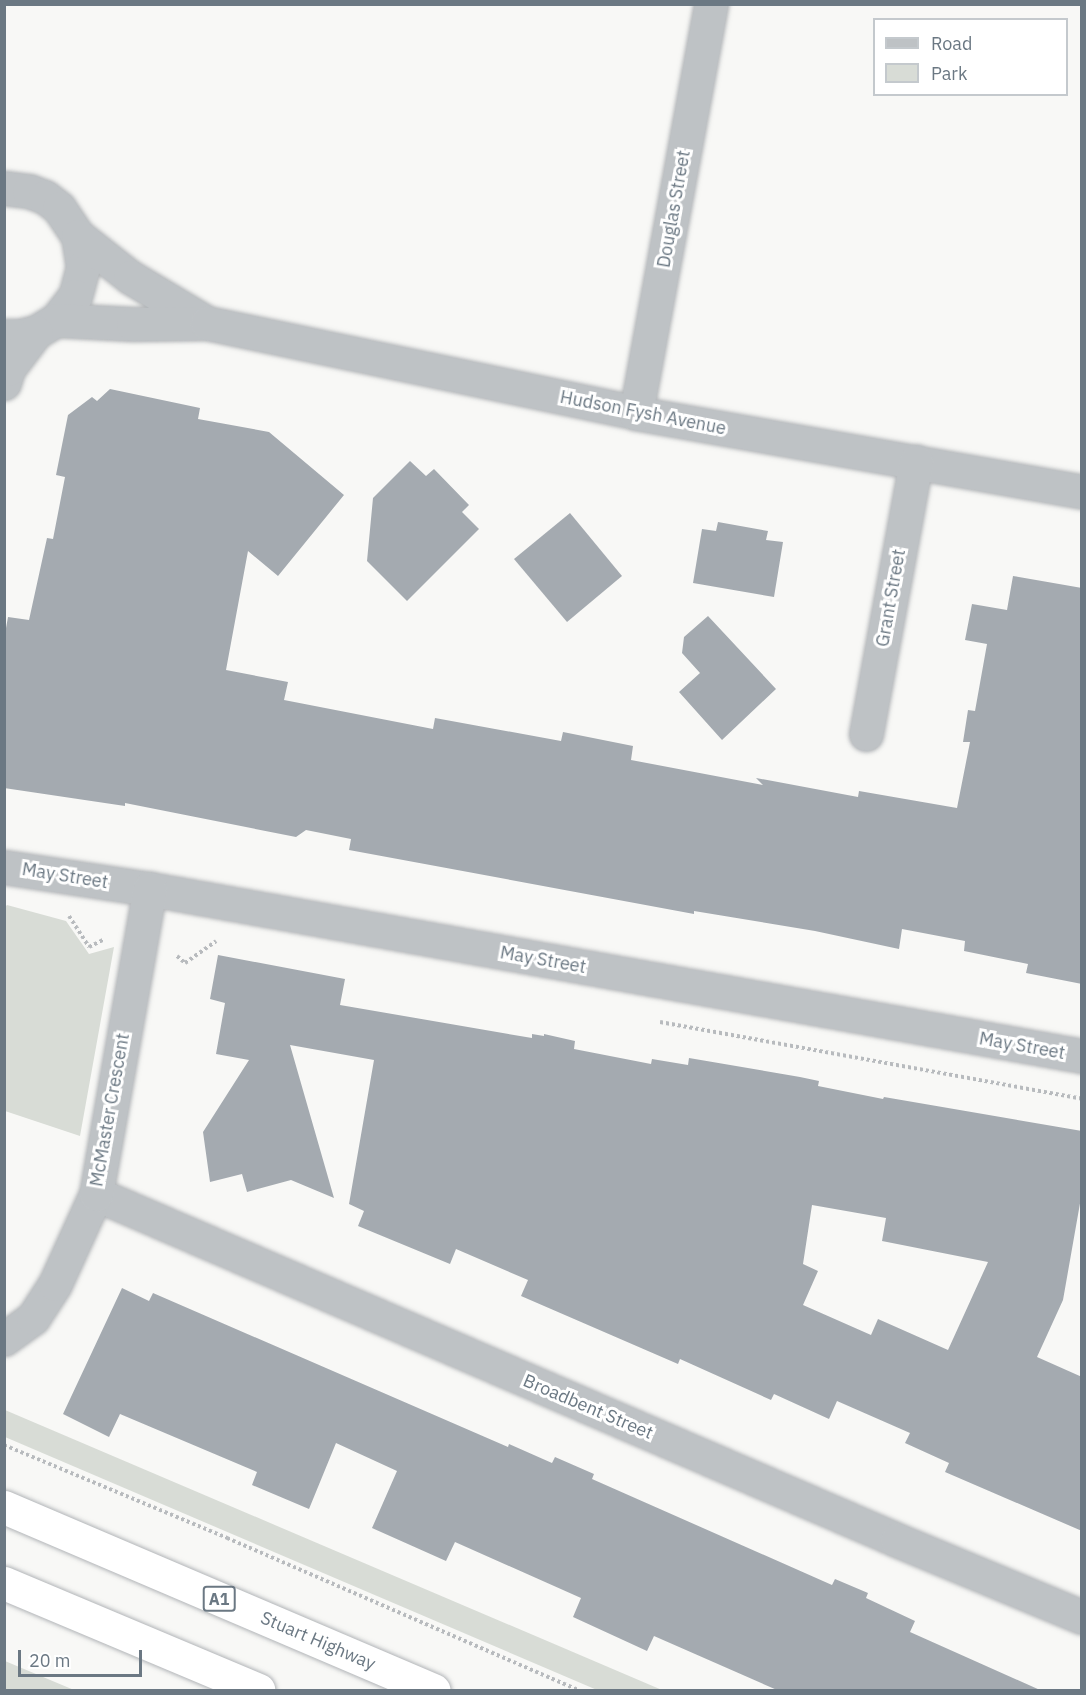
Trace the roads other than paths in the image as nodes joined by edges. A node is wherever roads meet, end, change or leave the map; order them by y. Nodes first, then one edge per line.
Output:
1 (711, 4) edge
2 (7, 186) edge
3 (78, 236) junction
4 (207, 323) junction
5 (32, 329) edge
6 (4, 383) edge
7 (636, 413) junction
8 (916, 462) junction
9 (1082, 492) edge
10 (866, 734) dead end
11 (4, 867) edge
12 (150, 889) junction
13 (1082, 1056) edge
14 (96, 1194) junction
15 (4, 1340) edge
16 (4, 1507) edge
17 (4, 1582) edge
18 (1082, 1617) edge
19 (258, 1690) edge
20 (434, 1690) edge

1 - 7 street, Douglas Street
2 - 3 street
3 - 4 street
3 - 5 street
4 - 5 street
4 - 7 street, Hudson Fysh Avenue
5 - 6 street
7 - 8 street, Hudson Fysh Avenue
8 - 9 street, Hudson Fysh Avenue
8 - 10 street, Grant Street
11 - 12 street, May Street
12 - 13 street, May Street
12 - 14 street, McMaster Crescent
14 - 15 street, McMaster Crescent
14 - 18 street, Broadbent Street
16 - 20 highway, Stuart Highway / A1
17 - 19 highway

